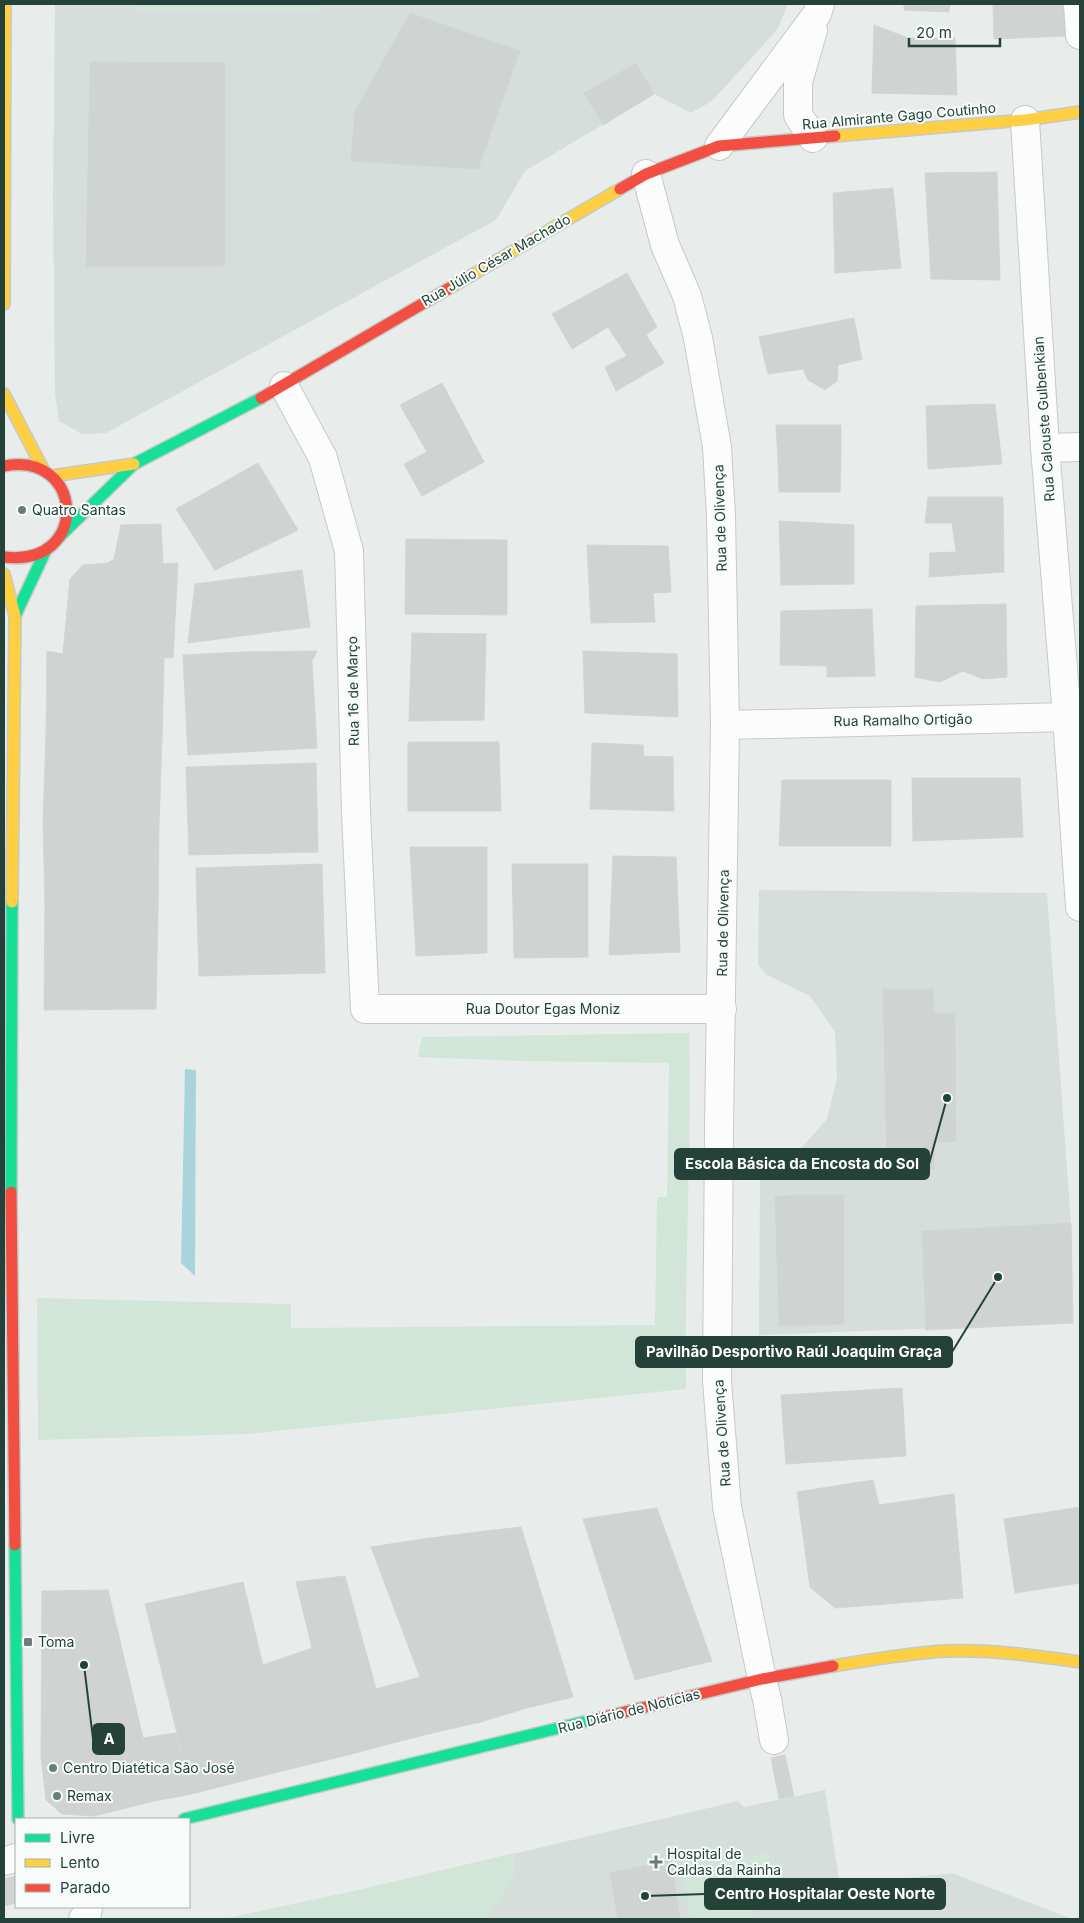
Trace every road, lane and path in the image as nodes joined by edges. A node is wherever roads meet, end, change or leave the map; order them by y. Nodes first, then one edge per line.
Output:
1 (5, 4) edge
2 (1078, 4) edge
3 (818, 9) edge
4 (1080, 35) edge
5 (1080, 112) edge
6 (1024, 120) junction
7 (813, 138) junction
8 (719, 146) junction
9 (646, 174) junction
10 (4, 304) edge
11 (284, 386) junction
12 (4, 394) edge
13 (1080, 446) edge
14 (1045, 448) junction
15 (134, 464) junction
16 (4, 466) edge
17 (48, 472) junction
18 (59, 538) junction
19 (45, 552) junction
20 (4, 556) edge
21 (4, 574) edge
22 (15, 616) junction
23 (1074, 718) edge
24 (725, 725) junction
25 (1080, 907) edge
26 (365, 1009) joint
27 (722, 1009) junction
28 (7, 1081) edge
29 (8, 1328) edge
30 (1080, 1662) edge
31 (762, 1678) junction
32 (774, 1740) dead end
33 (18, 1818) edge
34 (188, 1818) edge
35 (88, 1908) edge
36 (83, 1919) edge

1 - 10 main road
2 - 4 street
3 - 7 street
3 - 8 street
5 - 6 main road, Rua Almirante Gago Coutinho
6 - 7 main road, Rua Almirante Gago Coutinho
6 - 14 street, Rua Calouste Gulbenkian
7 - 8 main road, Rua Almirante Gago Coutinho
8 - 9 main road, Rua Júlio César Machado
9 - 11 main road, Rua Júlio César Machado
9 - 24 street, Rua de Olivença
11 - 15 main road, Rua Júlio César Machado
11 - 26 street, Rua 16 de Março
12 - 17 main road
13 - 14 street
14 - 23 street, Rua Calouste Gulbenkian
15 - 17 main road
15 - 18 main road
16 - 17 main road
17 - 18 main road
18 - 19 main road
19 - 20 main road
19 - 22 main road
21 - 22 main road
22 - 28 main road
23 - 24 street, Rua Ramalho Ortigão
23 - 25 street, Rua Calouste Gulbenkian
24 - 27 street, Rua de Olivença
26 - 27 street, Rua Doutor Egas Moniz
27 - 31 street, Rua de Olivença
28 - 29 main road
29 - 33 main road
30 - 31 main road, Rua Diário de Notícias
31 - 32 street, Rua de Olivença
31 - 34 main road, Rua Diário de Notícias
35 - 36 street

